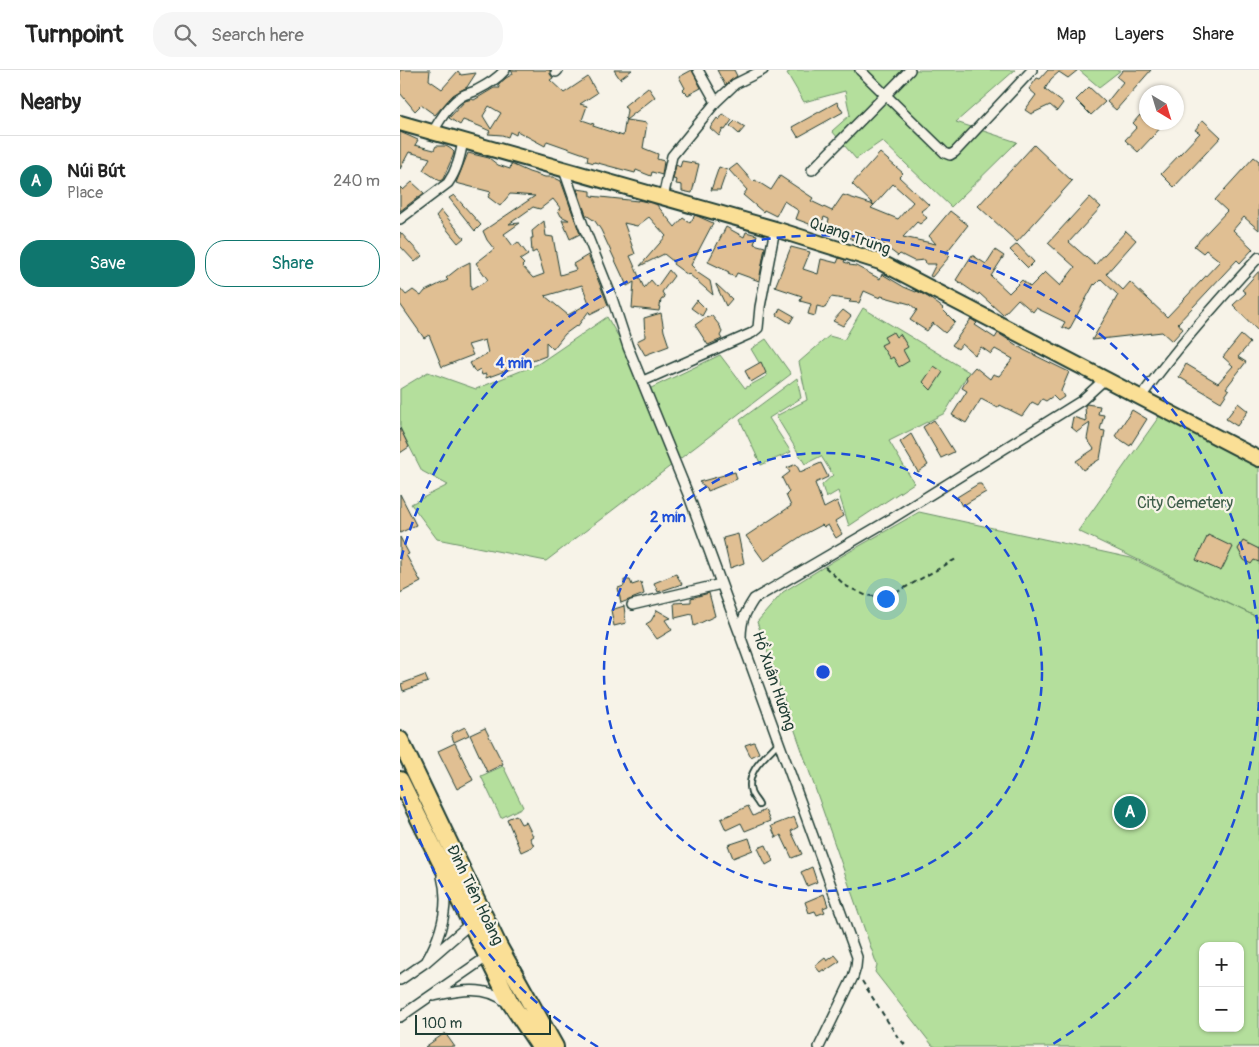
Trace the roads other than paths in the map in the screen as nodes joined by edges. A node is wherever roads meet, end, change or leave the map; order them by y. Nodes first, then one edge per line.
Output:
1 (506, 70) edge
2 (698, 70) edge
3 (763, 70) edge
4 (860, 70) edge
5 (910, 70) edge
6 (1032, 70) edge
7 (886, 96) junction
8 (716, 102) junction
9 (400, 123) edge
10 (433, 132) junction
11 (463, 141) junction
12 (564, 170) junction
13 (812, 170) dead end
14 (663, 198) junction
15 (400, 219) edge
16 (775, 229) junction
17 (1259, 257) edge
18 (1104, 380) junction
19 (643, 381) junction
20 (1140, 398) junction
21 (1259, 459) edge
22 (721, 584) junction
23 (632, 605) dead end
24 (741, 638) junction
25 (400, 740) edge
26 (779, 742) junction
27 (400, 780) edge
28 (759, 805) dead end
29 (436, 855) junction
30 (471, 923) junction
31 (488, 956) junction
32 (426, 962) junction
33 (400, 980) edge
34 (428, 997) junction
35 (516, 1010) junction
36 (400, 1017) edge
37 (540, 1047) edge
38 (555, 1047) edge
39 (819, 1047) edge

1 - 10 street
2 - 8 street
3 - 8 street
4 - 7 street
5 - 7 street
6 - 7 street
7 - 13 street
8 - 14 street
9 - 10 main road, Quang Trung
10 - 11 main road, Quang Trung
11 - 12 main road, Quang Trung
11 - 15 street
12 - 14 main road, Quang Trung
12 - 19 street
14 - 16 main road, Quang Trung
16 - 18 main road, Quang Trung
16 - 19 street
17 - 20 street
18 - 20 main road, Quang Trung
18 - 24 street, Hồ Xuân Hương
19 - 22 street
20 - 21 main road, Quang Trung
22 - 23 street
22 - 24 street
24 - 26 street, Hồ Xuân Hương
25 - 38 highway, Đinh Tiên Hoàng
26 - 28 lane
26 - 39 street, Hồ Xuân Hương
27 - 29 highway, Đinh Tiên Hoàng
29 - 30 highway, Đinh Tiên Hoàng
29 - 32 street
30 - 31 highway, Đinh Tiên Hoàng
30 - 32 street
31 - 34 street
31 - 35 highway, Đinh Tiên Hoàng
32 - 33 street
34 - 35 street
34 - 36 street
35 - 37 highway, Đinh Tiên Hoàng

